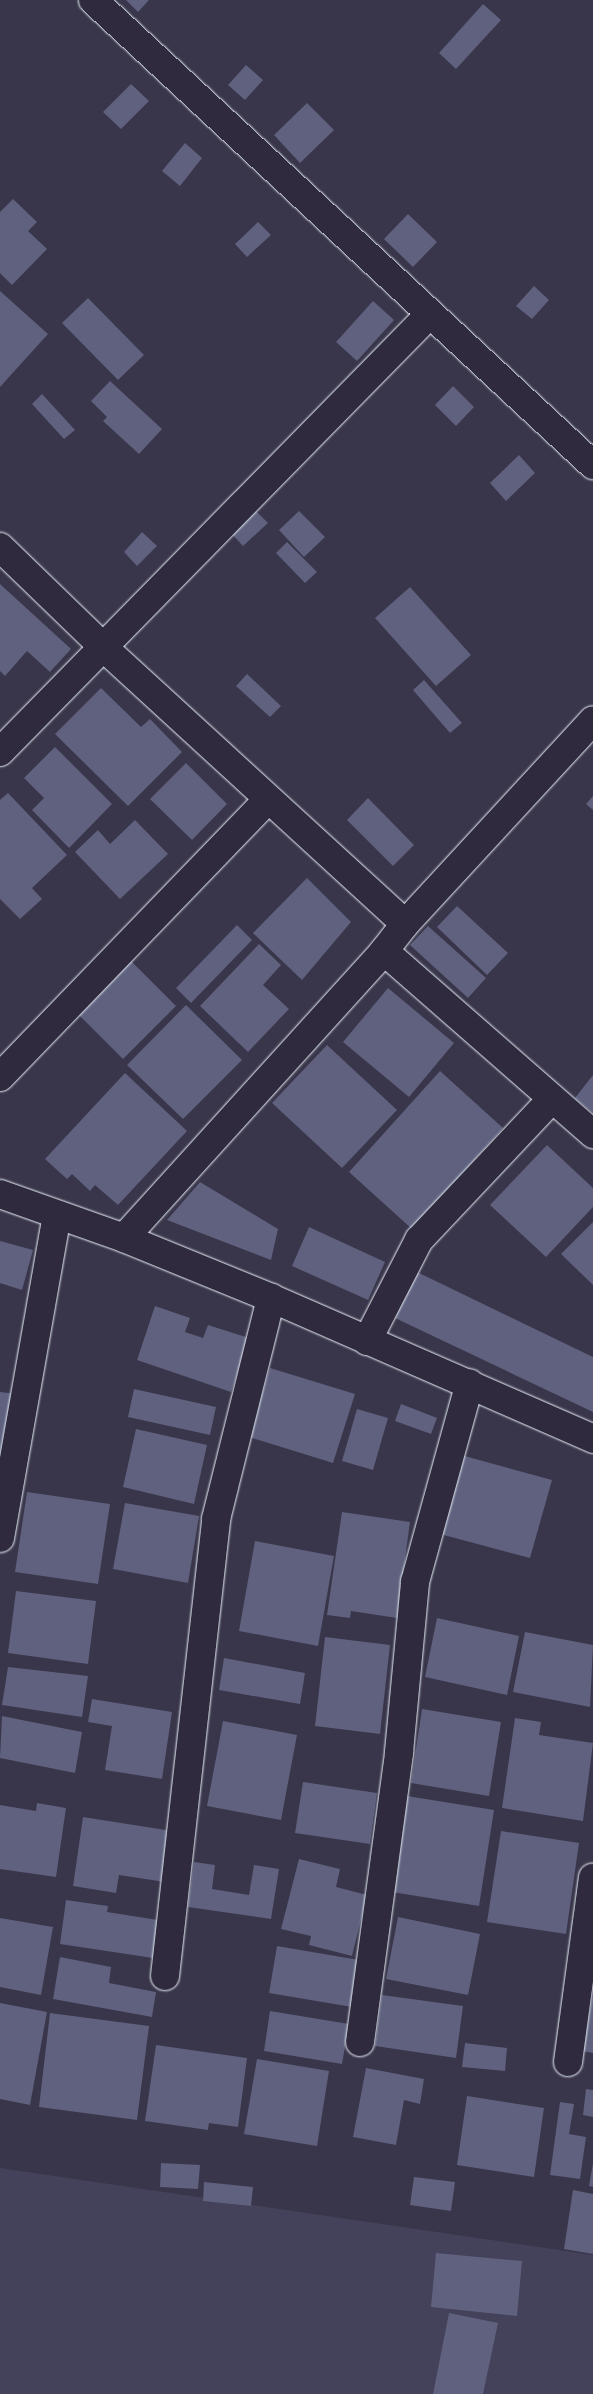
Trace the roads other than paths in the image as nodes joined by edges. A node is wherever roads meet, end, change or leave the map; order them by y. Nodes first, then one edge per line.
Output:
1 (93, 0) edge
2 (429, 315) junction
3 (593, 465) edge
4 (0, 547) edge
5 (102, 646) junction
6 (593, 720) edge
7 (0, 752) edge
8 (268, 799) junction
9 (405, 924) junction
10 (384, 951) junction
11 (0, 1077) edge
12 (552, 1099) junction
13 (593, 1134) edge
14 (0, 1194) edge
15 (57, 1215) junction
16 (124, 1238) junction
17 (271, 1298) junction
18 (367, 1341) junction
19 (470, 1383) junction
20 (593, 1439) edge
21 (0, 1538) edge
22 (593, 1878) edge
23 (165, 1976) dead end
24 (360, 2042) dead end
25 (568, 2062) dead end

1 - 2 street
2 - 3 street
2 - 5 street
4 - 5 street
5 - 7 street
5 - 8 street
6 - 9 street
8 - 9 street
8 - 11 street
9 - 10 street
10 - 12 street
10 - 16 street
12 - 13 street
12 - 18 street
14 - 15 street
15 - 16 street
15 - 21 street
16 - 17 street
17 - 18 street
17 - 23 street
18 - 19 street
19 - 20 street
19 - 24 street
22 - 25 street

